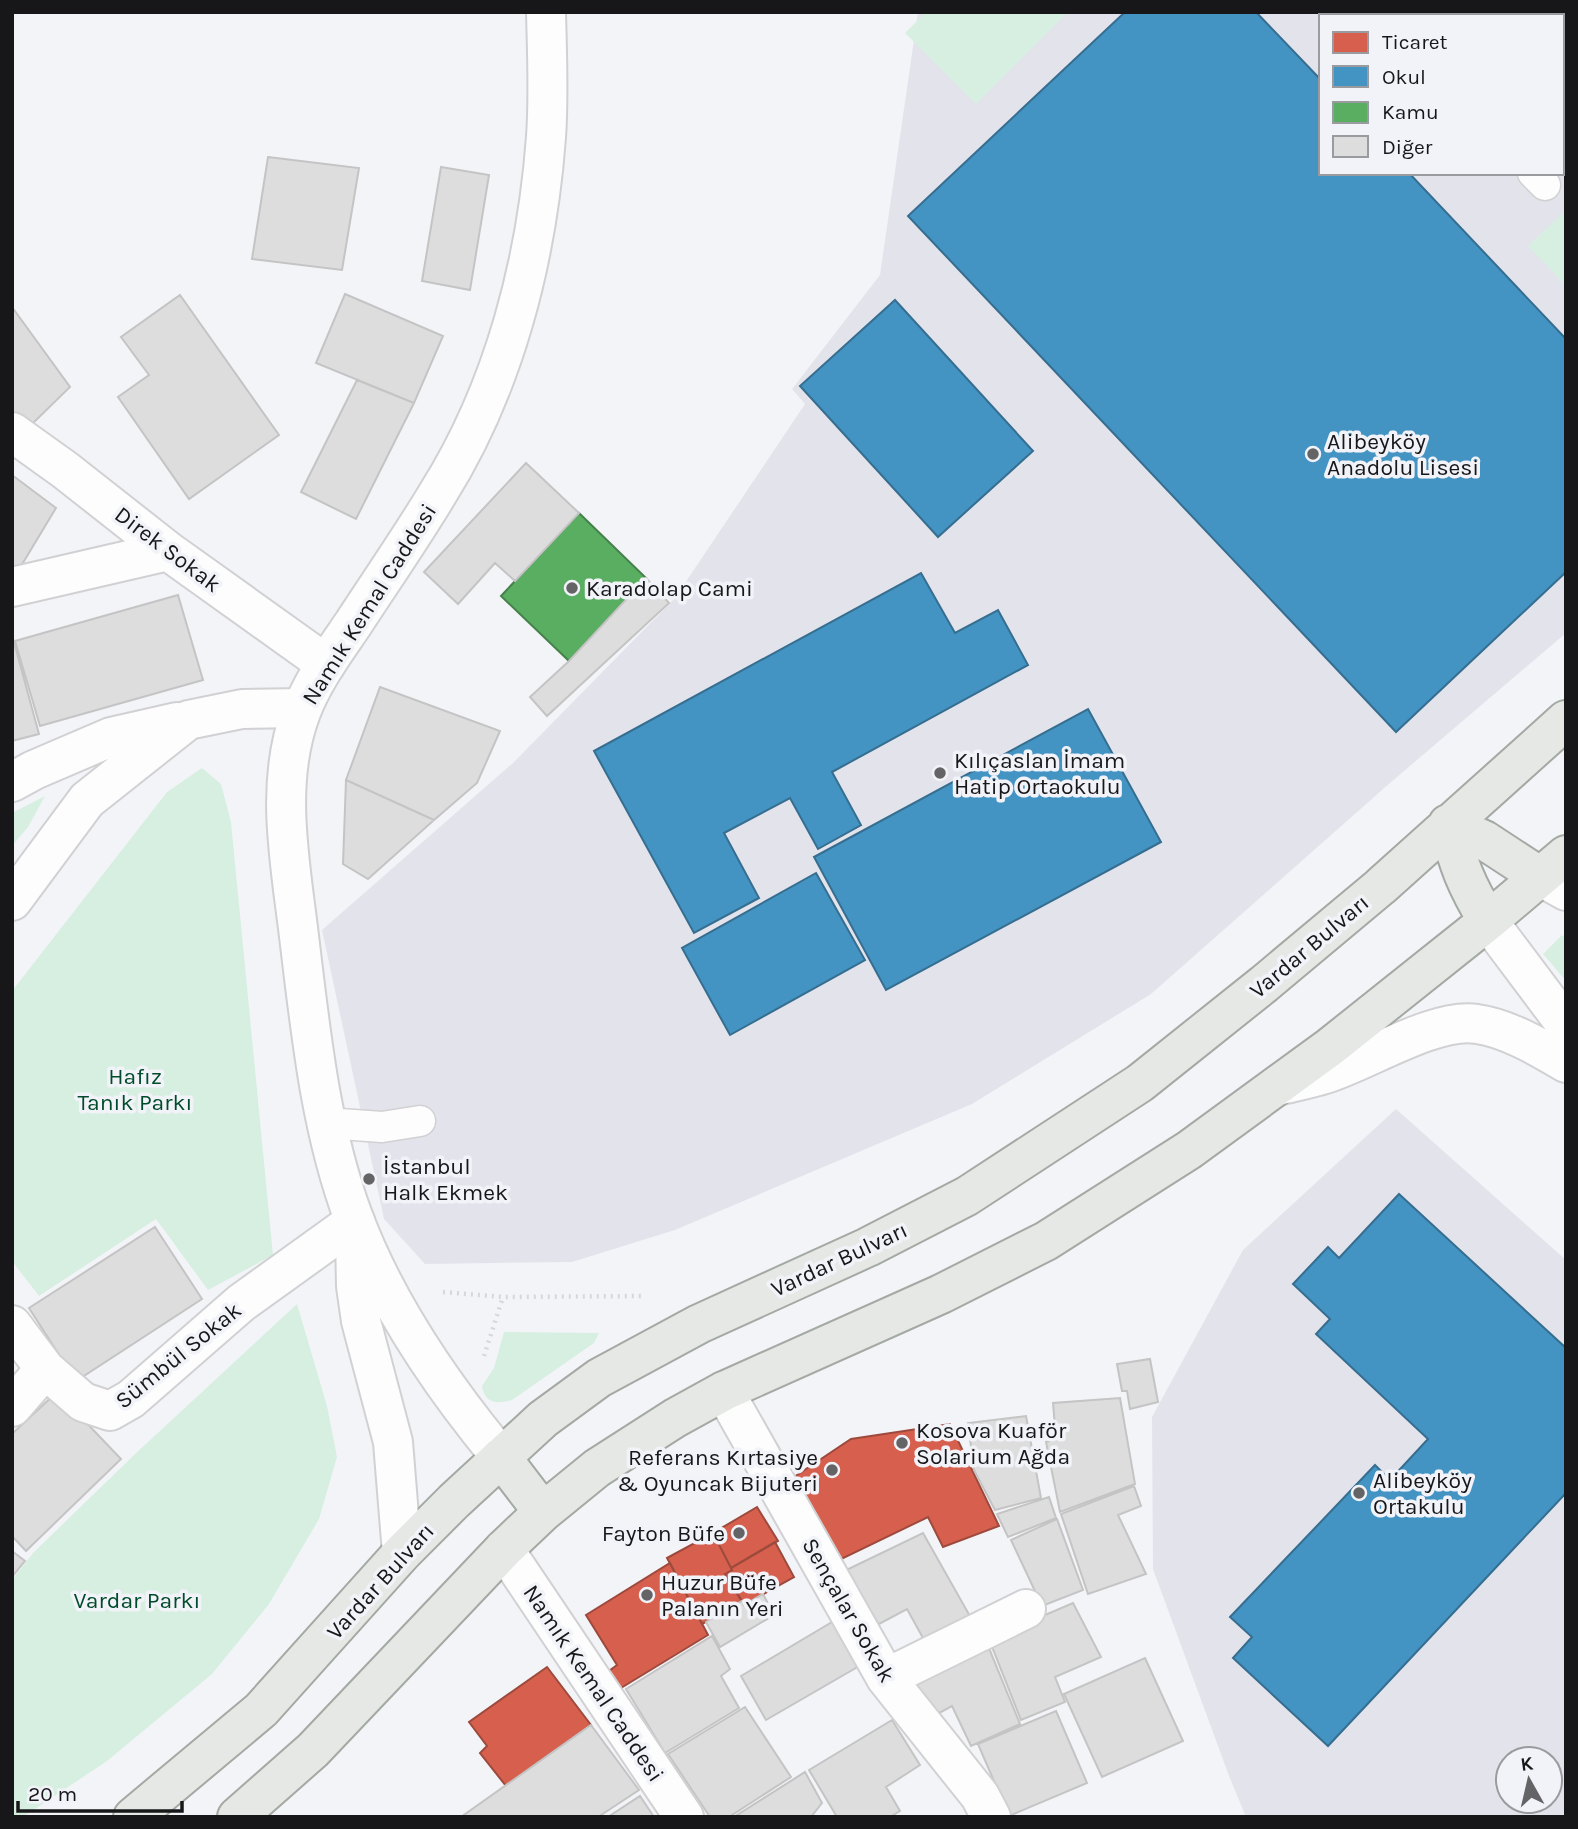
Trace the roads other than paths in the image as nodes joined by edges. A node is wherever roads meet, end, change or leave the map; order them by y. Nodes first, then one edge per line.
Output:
1 (546, 12) edge
2 (12, 432) edge
3 (168, 551) junction
4 (12, 587) edge
5 (326, 664) junction
6 (302, 708) junction
7 (188, 720) junction
8 (1566, 720) edge
9 (12, 782) edge
10 (1448, 824) junction
11 (1557, 874) edge
12 (12, 901) edge
13 (1488, 920) junction
14 (1566, 1025) edge
15 (1566, 1063) edge
16 (1277, 1086) junction
17 (420, 1121) dead end
18 (326, 1122) junction
19 (355, 1221) junction
20 (12, 1325) edge
21 (45, 1369) junction
22 (724, 1391) junction
23 (12, 1407) edge
24 (501, 1457) junction
25 (543, 1512) junction
26 (503, 1549) junction
27 (402, 1553) junction
28 (1026, 1609) dead end
29 (886, 1678) junction
30 (134, 1817) edge
31 (237, 1817) edge
32 (684, 1817) edge
33 (991, 1817) edge

1 - 5 street, Namık Kemal Caddesi
2 - 3 street, Direk Sokak
3 - 4 street
3 - 5 street, Direk Sokak
5 - 6 street, Namık Kemal Caddesi
6 - 7 street
6 - 18 street, Namık Kemal Caddesi
7 - 9 street
7 - 12 street
8 - 10 main road, Vardar Bulvarı
10 - 11 main road
10 - 13 main road
10 - 24 main road, Vardar Bulvarı
11 - 13 main road
13 - 14 street
13 - 16 main road
15 - 16 street
16 - 22 main road
17 - 18 lane
18 - 19 street, Namık Kemal Caddesi
19 - 21 street, Sümbül Sokak
19 - 24 street, Namık Kemal Caddesi
19 - 27 street
20 - 21 street, Sümbül Sokak
21 - 23 street
22 - 25 main road
22 - 29 street, Sençalar Sokak
24 - 25 main road
24 - 27 main road, Vardar Bulvarı
25 - 26 main road
26 - 31 main road
26 - 32 street, Namık Kemal Caddesi
27 - 30 main road, Vardar Bulvarı
28 - 29 street
29 - 33 street, Sençalar Sokak

